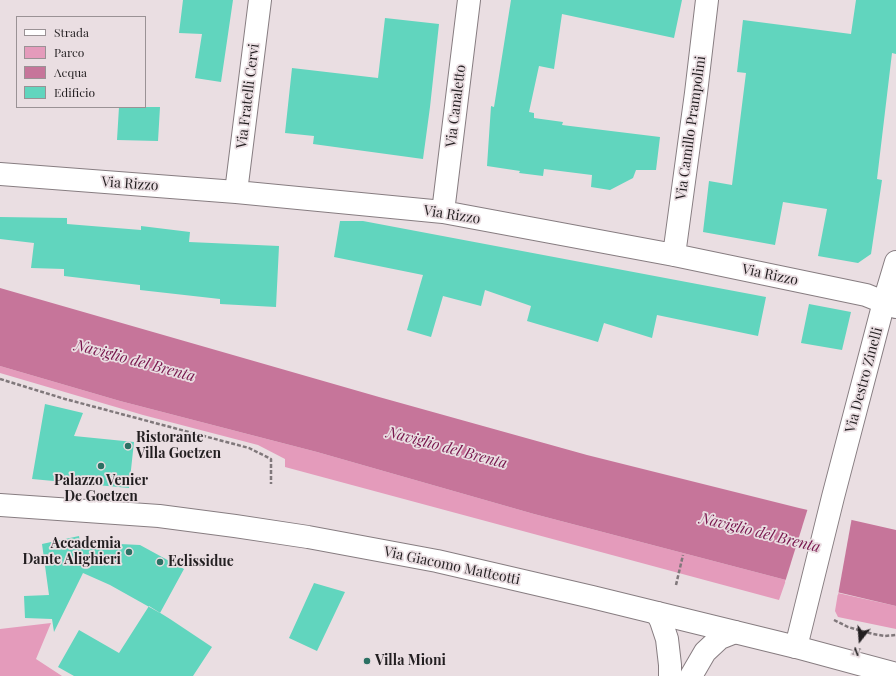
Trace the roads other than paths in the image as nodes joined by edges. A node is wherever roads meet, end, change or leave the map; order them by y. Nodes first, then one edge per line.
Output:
1 (260, 0) edge
2 (469, 0) edge
3 (707, 0) edge
4 (0, 174) edge
5 (236, 192) junction
6 (443, 212) junction
7 (674, 255) junction
8 (896, 262) edge
9 (890, 305) edge
10 (0, 505) edge
11 (657, 613) junction
12 (734, 632) junction
13 (796, 647) junction
14 (896, 674) edge
15 (670, 676) edge
16 (691, 676) edge

1 - 5 street, Via Fratelli Cervi
2 - 6 street, Via Canaletto
3 - 7 street, Via Camillo Prampolini
4 - 5 street, Via Rizzo
5 - 6 street, Via Rizzo
6 - 7 street, Via Rizzo
7 - 9 street, Via Rizzo
8 - 9 street, Via Destro Zinelli
9 - 13 street, Via Destro Zinelli
10 - 11 street, Via Giacomo Matteotti
11 - 12 street, Via Giacomo Matteotti
11 - 15 street
12 - 13 street, Via Giacomo Matteotti
12 - 16 street
13 - 14 street, Via Giacomo Matteotti

